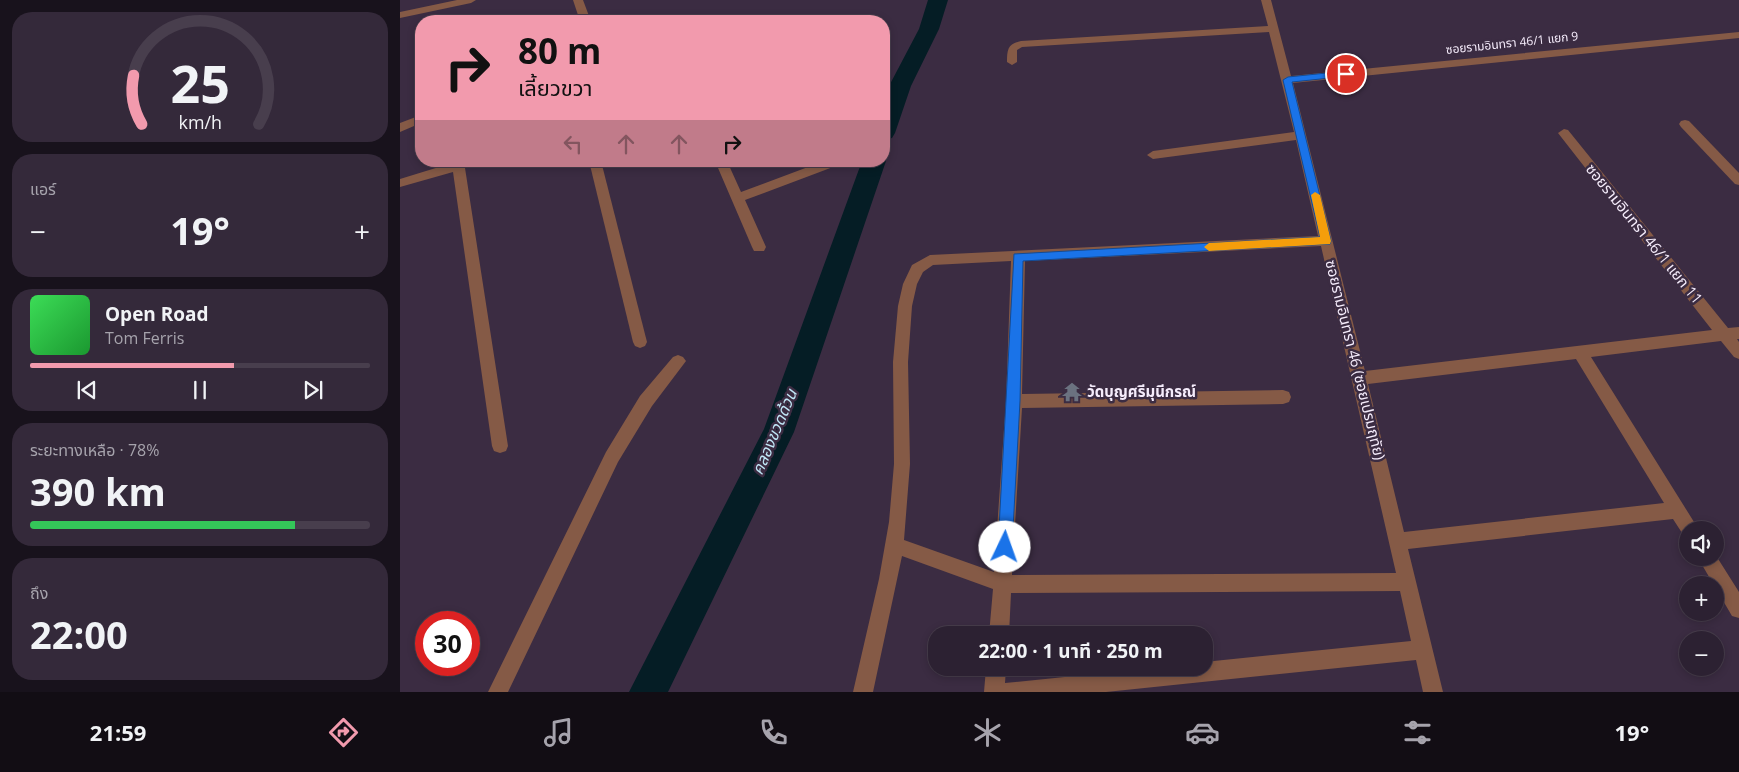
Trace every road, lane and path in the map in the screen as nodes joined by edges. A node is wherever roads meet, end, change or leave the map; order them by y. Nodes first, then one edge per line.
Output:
1 (471, 0) edge
2 (578, 0) edge
3 (1266, 0) edge
4 (400, 15) edge
5 (584, 15) edge
6 (1274, 28) junction
7 (1739, 34) edge
8 (1012, 62) dead end
9 (1288, 80) junction
10 (415, 122) edge
11 (1685, 124) dead end
12 (400, 128) edge
13 (1564, 133) dead end
14 (1301, 136) junction
15 (1154, 155) dead end
16 (449, 167) edge
17 (458, 167) edge
18 (596, 167) edge
19 (724, 167) edge
20 (821, 167) edge
21 (1739, 181) edge
22 (400, 183) edge
23 (738, 198) junction
24 (1326, 241) junction
25 (758, 247) dead end
26 (1018, 257) junction
27 (1732, 334) edge
28 (640, 342) dead end
29 (1580, 352) junction
30 (1739, 353) edge
31 (678, 361) dead end
32 (1360, 378) junction
33 (1283, 397) dead end
34 (1014, 401) junction
35 (500, 446) dead end
36 (1678, 510) junction
37 (1685, 521) edge
38 (1398, 541) junction
39 (896, 545) junction
40 (1712, 566) edge
41 (1408, 582) junction
42 (1003, 584) junction
43 (1739, 609) edge
44 (1000, 626) edge
45 (1422, 650) junction
46 (995, 676) edge
47 (498, 692) edge
48 (863, 692) edge
49 (994, 692) edge
50 (1008, 692) edge
51 (1433, 692) edge

1 - 4 street
2 - 5 street
3 - 6 street, ซอยรามอินทรา 46 (ซอยเปรมฤทัย)
6 - 8 street
6 - 9 street, ซอยรามอินทรา 46 (ซอยเปรมฤทัย)
7 - 9 street, ซอยรามอินทรา 46/1 แยก 9
9 - 14 street, ซอยรามอินทรา 46 (ซอยเปรมฤทัย)
10 - 12 street
11 - 21 street
13 - 27 street, ซอยรามอินทรา 46/1 แยก 11
14 - 15 street
14 - 24 street, ซอยรามอินทรา 46 (ซอยเปรมฤทัย)
16 - 22 street
17 - 35 street
18 - 28 street
19 - 23 street
20 - 23 street
23 - 25 street
24 - 26 street
24 - 32 street, ซอยรามอินทรา 46 (ซอยเปรมฤทัย)
26 - 34 street
26 - 39 street
27 - 29 street
27 - 30 street, ซอยรามอินทรา 46/1 แยก 11
29 - 32 street
29 - 36 street
31 - 47 street
32 - 38 street, ซอยรามอินทรา 46 (ซอยเปรมฤทัย)
33 - 34 street
34 - 42 street
36 - 37 street
36 - 38 street
38 - 41 street, ซอยรามอินทรา 46 (ซอยเปรมฤทัย)
39 - 42 street
39 - 48 street
40 - 43 street
41 - 42 street
41 - 45 street, ซอยรามอินทรา 46 (ซอยเปรมฤทัย)
42 - 44 street
45 - 50 street
45 - 51 street, ซอยรามอินทรา 46 (ซอยเปรมฤทัย)
46 - 49 street

